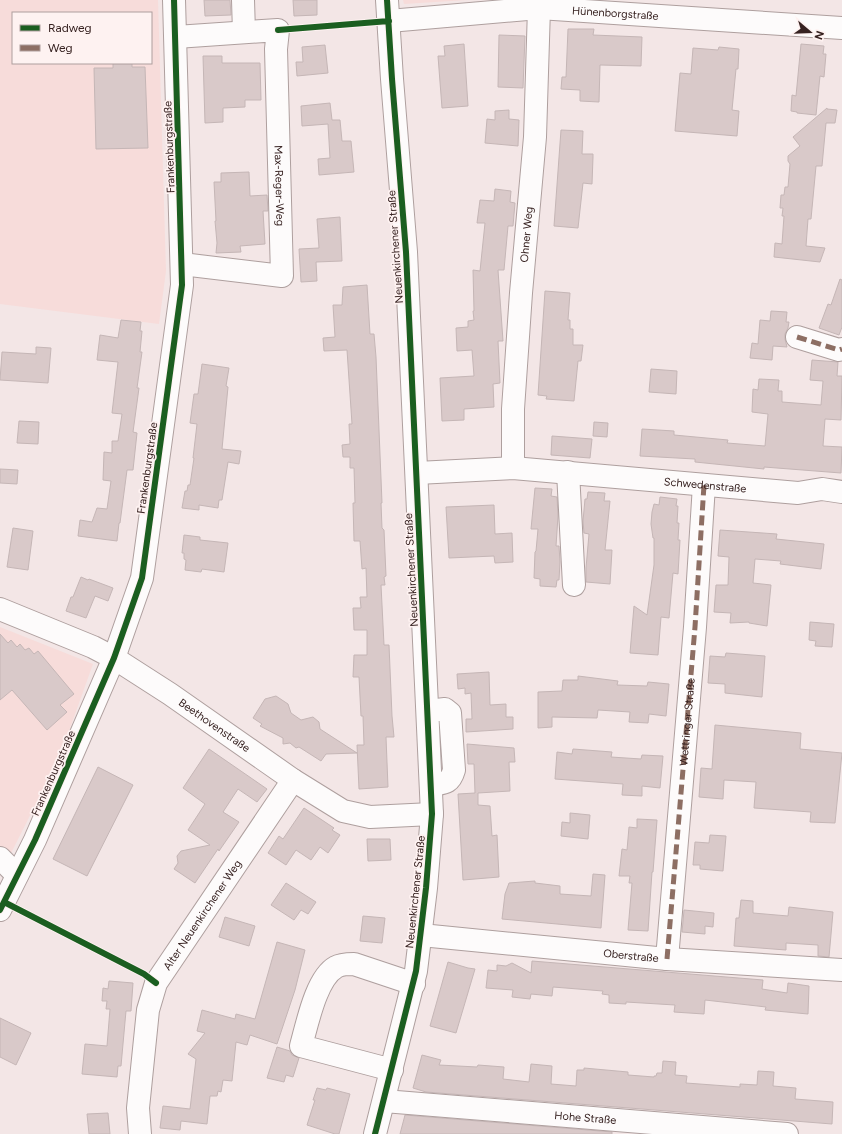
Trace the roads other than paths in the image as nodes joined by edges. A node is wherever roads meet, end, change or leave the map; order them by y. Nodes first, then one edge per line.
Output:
1 (174, 0) edge
2 (243, 0) edge
3 (539, 8) junction
4 (388, 11) edge
5 (842, 28) edge
6 (244, 32) junction
7 (176, 37) junction
8 (182, 264) junction
9 (797, 338) dead end
10 (842, 349) edge
11 (513, 468) junction
12 (568, 472) junction
13 (417, 473) junction
14 (704, 485) junction
15 (842, 492) edge
16 (574, 585) dead end
17 (0, 609) edge
18 (114, 658) junction
19 (293, 780) junction
20 (432, 814) junction
21 (0, 858) edge
22 (9, 881) edge
23 (0, 910) edge
24 (421, 935) junction
25 (667, 959) junction
26 (842, 970) edge
27 (414, 984) junction
28 (392, 1070) junction
29 (384, 1101) junction
30 (140, 1134) edge
31 (375, 1134) edge
32 (786, 1134) edge

1 - 7 street, Frankenburgstraße
2 - 6 street
3 - 4 street, Hünenborgstraße
3 - 5 street, Hünenborgstraße
3 - 11 street, Ohner Weg
4 - 13 street, Neuenkirchener Straße
6 - 7 street, Max-Reger-Weg
6 - 8 street, Max-Reger-Weg
7 - 8 street, Frankenburgstraße
8 - 18 street, Frankenburgstraße
9 - 10 street
11 - 12 street, Schwedenstraße
11 - 13 street, Schwedenstraße
12 - 14 street, Schwedenstraße
12 - 16 street
13 - 20 street, Neuenkirchener Straße
14 - 15 street, Schwedenstraße
14 - 25 street, Wettringer Straße
17 - 18 street, Beethovenstraße
18 - 19 street, Beethovenstraße
18 - 22 street, Frankenburgstraße
19 - 20 street, Beethovenstraße
19 - 30 street, Alter Neuenkirchener Weg
20 - 24 street, Neuenkirchener Straße
21 - 22 street
22 - 23 street, Frankenburgstraße
24 - 25 street, Oberstraße
24 - 27 street, Neuenkirchener Straße
25 - 26 street, Oberstraße
27 - 28 street, Neuenkirchener Straße
27 - 28 street
28 - 29 street, Neuenkirchener Straße
29 - 31 street, Neuenkirchener Straße
29 - 32 street, Hohe Straße

